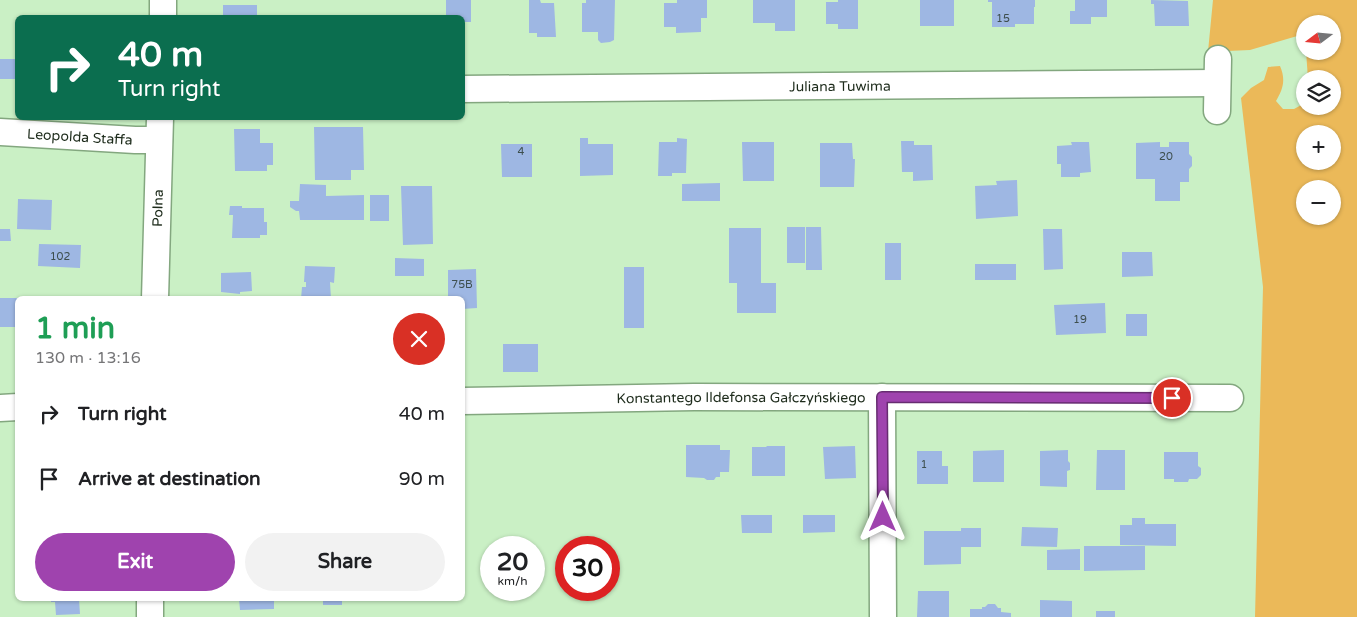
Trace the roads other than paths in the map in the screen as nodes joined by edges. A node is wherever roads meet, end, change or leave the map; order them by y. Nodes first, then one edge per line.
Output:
1 (163, 0) edge
2 (163, 15) edge
3 (465, 89) edge
4 (1217, 111) dead end
5 (159, 129) edge
6 (0, 132) edge
7 (155, 296) edge
8 (882, 397) junction
9 (1230, 398) dead end
10 (465, 401) edge
11 (15, 407) edge
12 (0, 408) edge
13 (150, 601) edge
14 (150, 617) edge
15 (883, 617) edge

1 - 2 street
3 - 4 street, Juliana Tuwima
5 - 6 street, Leopolda Staffa
5 - 7 street, Polna
8 - 9 street, Konstantego Ildefonsa Gałczyńskiego
8 - 10 street, Konstantego Ildefonsa Gałczyńskiego
8 - 15 street
11 - 12 street
13 - 14 street

